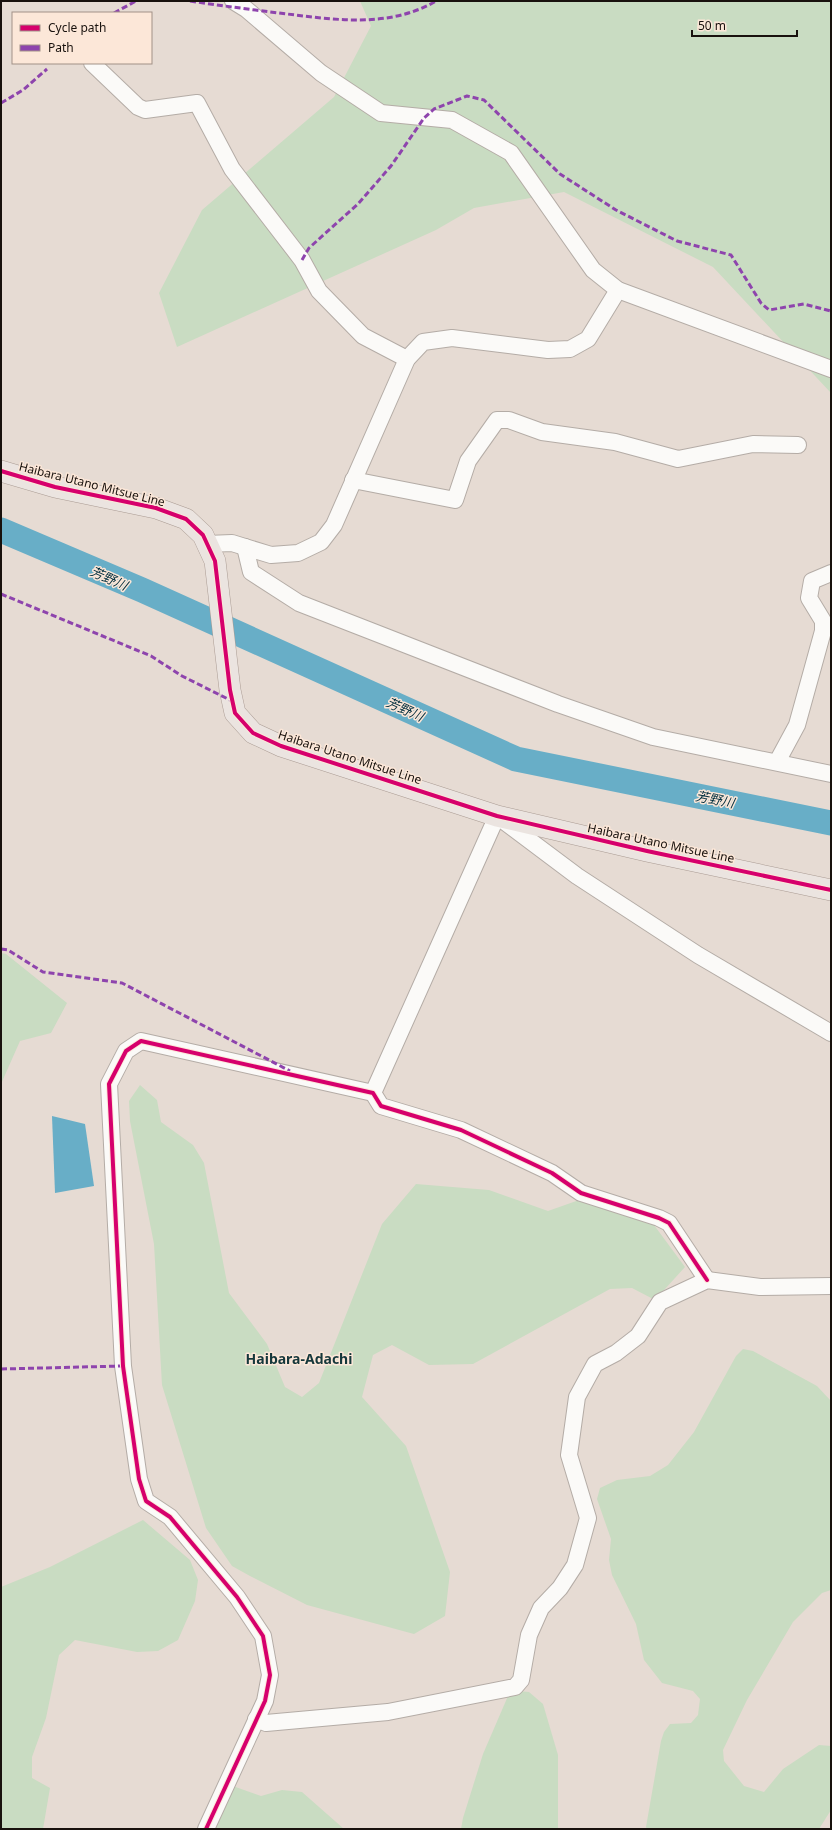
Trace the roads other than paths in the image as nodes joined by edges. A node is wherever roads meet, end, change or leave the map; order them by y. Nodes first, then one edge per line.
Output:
1 (233, 1) edge
2 (93, 64) edge
3 (618, 290) junction
4 (407, 359) junction
5 (831, 369) edge
6 (798, 444) dead end
7 (1, 471) edge
8 (353, 480) junction
9 (245, 547) junction
10 (211, 552) junction
11 (831, 573) edge
12 (777, 762) junction
13 (831, 774) edge
14 (497, 816) junction
15 (831, 890) edge
16 (831, 1033) edge
17 (373, 1093) junction
18 (707, 1280) junction
19 (831, 1286) edge
20 (256, 1718) junction
21 (206, 1829) edge

1 - 3 street
2 - 4 street
3 - 4 street
3 - 5 street
4 - 8 street
6 - 8 street
7 - 10 main road, Haibara Utano Mitsue Line
8 - 9 street
9 - 10 street
9 - 12 street
10 - 14 main road, Haibara Utano Mitsue Line
11 - 12 street
12 - 13 street
14 - 15 main road, Haibara Utano Mitsue Line
14 - 16 street
14 - 17 street
17 - 18 street
17 - 20 street
18 - 19 street
18 - 20 street
20 - 21 street

